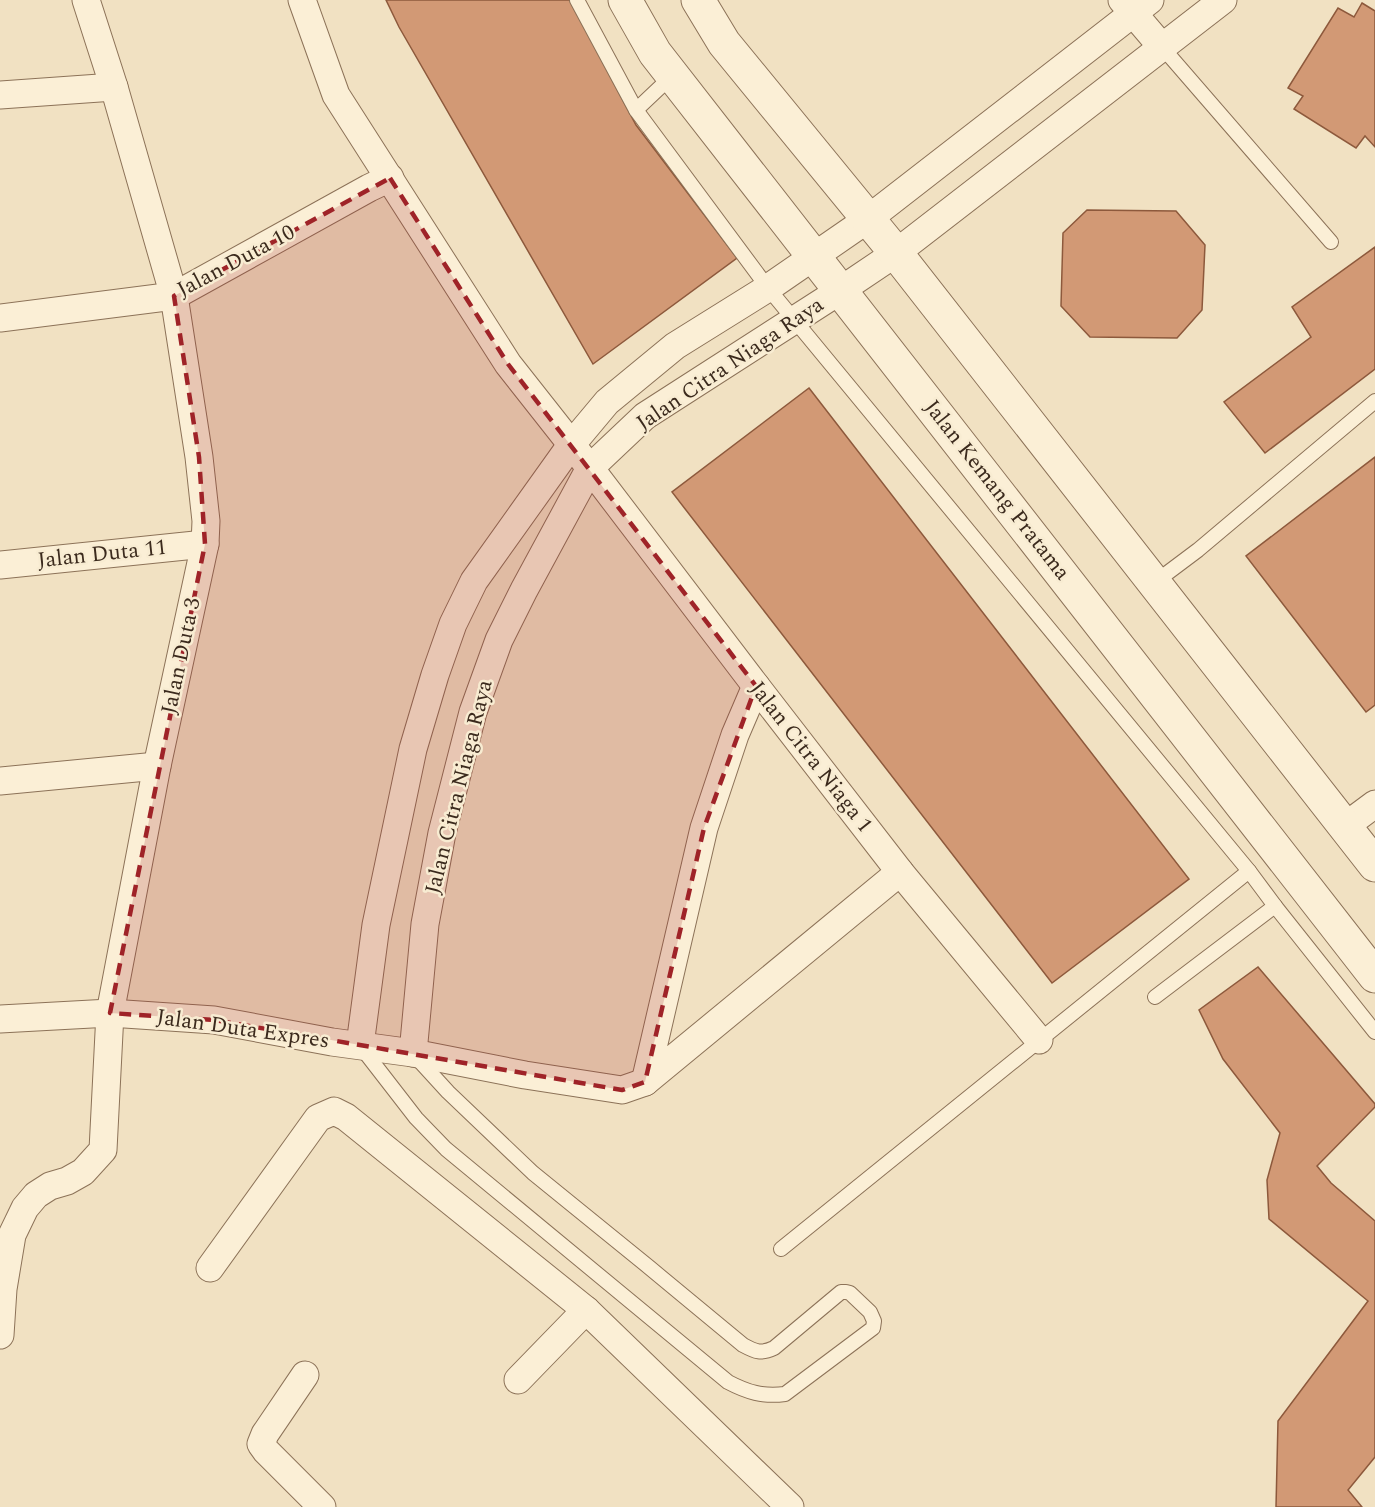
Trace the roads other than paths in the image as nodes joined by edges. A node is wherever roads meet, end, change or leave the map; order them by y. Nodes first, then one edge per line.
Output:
1 (86, 0) edge
2 (302, 0) edge
3 (577, 0) edge
4 (625, 0) edge
5 (698, 0) edge
6 (1223, 0) edge
7 (1135, 4) edge
8 (1162, 47) junction
9 (673, 75) junction
10 (114, 87) junction
11 (0, 95) edge
12 (636, 110) junction
13 (390, 178) junction
14 (868, 219) junction
15 (1331, 243) dead end
16 (896, 253) junction
17 (813, 256) junction
18 (768, 288) junction
19 (841, 290) junction
20 (174, 296) junction
21 (0, 318) edge
22 (793, 320) junction
23 (1375, 401) edge
24 (571, 445) junction
25 (590, 468) junction
26 (205, 544) junction
27 (0, 565) edge
28 (1154, 583) junction
29 (756, 686) junction
30 (157, 766) junction
31 (0, 781) edge
32 (1375, 804) edge
33 (1344, 827) junction
34 (1375, 865) edge
35 (1249, 871) junction
36 (900, 872) junction
37 (1275, 906) junction
38 (1375, 976) edge
39 (1155, 997) dead end
40 (110, 1013) junction
41 (0, 1019) edge
42 (1375, 1032) edge
43 (1039, 1041) junction
44 (360, 1045) junction
45 (413, 1053) junction
46 (645, 1082) junction
47 (781, 1249) dead end
48 (210, 1268) dead end
49 (586, 1310) junction
50 (0, 1335) edge
51 (305, 1375) dead end
52 (518, 1380) dead end
53 (322, 1507) edge
54 (790, 1507) edge

1 - 10 street, Jalan Duta 3
2 - 13 street, Jalan Citra Niaga 1
3 - 12 lane
4 - 9 street, Jalan Kemang Pratama
5 - 14 street
6 - 8 street, Jalan Citra Niaga Raya
7 - 8 street
7 - 14 street, Jalan Citra Niaga Raya
8 - 15 lane
8 - 16 street, Jalan Citra Niaga Raya
9 - 12 lane
9 - 17 street, Jalan Kemang Pratama
10 - 11 street
10 - 20 street, Jalan Duta 3
12 - 18 lane
13 - 20 street, Jalan Duta 10
13 - 24 street, Jalan Citra Niaga 1
14 - 16 street
14 - 17 street, Jalan Citra Niaga Raya
16 - 19 street, Jalan Citra Niaga Raya
16 - 28 street
17 - 18 street, Jalan Citra Niaga Raya
17 - 19 street, Jalan Kemang Pratama
18 - 22 lane
18 - 24 street, Jalan Citra Niaga Raya
19 - 22 street, Jalan Citra Niaga Raya
19 - 38 street, Jalan Kemang Pratama
20 - 21 street, Jalan Duta 10
20 - 26 street, Jalan Duta 3
22 - 25 street, Jalan Citra Niaga Raya
22 - 35 lane
23 - 28 lane
24 - 25 street, Jalan Citra Niaga 1
24 - 44 street, Jalan Citra Niaga Raya
25 - 29 street, Jalan Citra Niaga 1
25 - 45 street, Jalan Citra Niaga Raya
26 - 27 street, Jalan Duta 11
26 - 30 street, Jalan Duta 3
28 - 33 street
29 - 36 street, Jalan Citra Niaga 1
29 - 46 street
30 - 31 street
30 - 40 street, Jalan Duta 3
32 - 33 street
33 - 34 street
35 - 37 lane
35 - 43 lane
36 - 43 street, Jalan Citra Niaga 1
36 - 46 street
37 - 39 lane
37 - 42 lane
40 - 41 street, Jalan Duta Expres
40 - 44 street, Jalan Duta Expres
40 - 50 street, Jalan Duta 3
43 - 47 lane
44 - 45 street, Jalan Duta Expres
44 - 45 lane
45 - 46 street, Jalan Duta Expres
48 - 49 street
49 - 52 street
49 - 54 street
51 - 53 street

